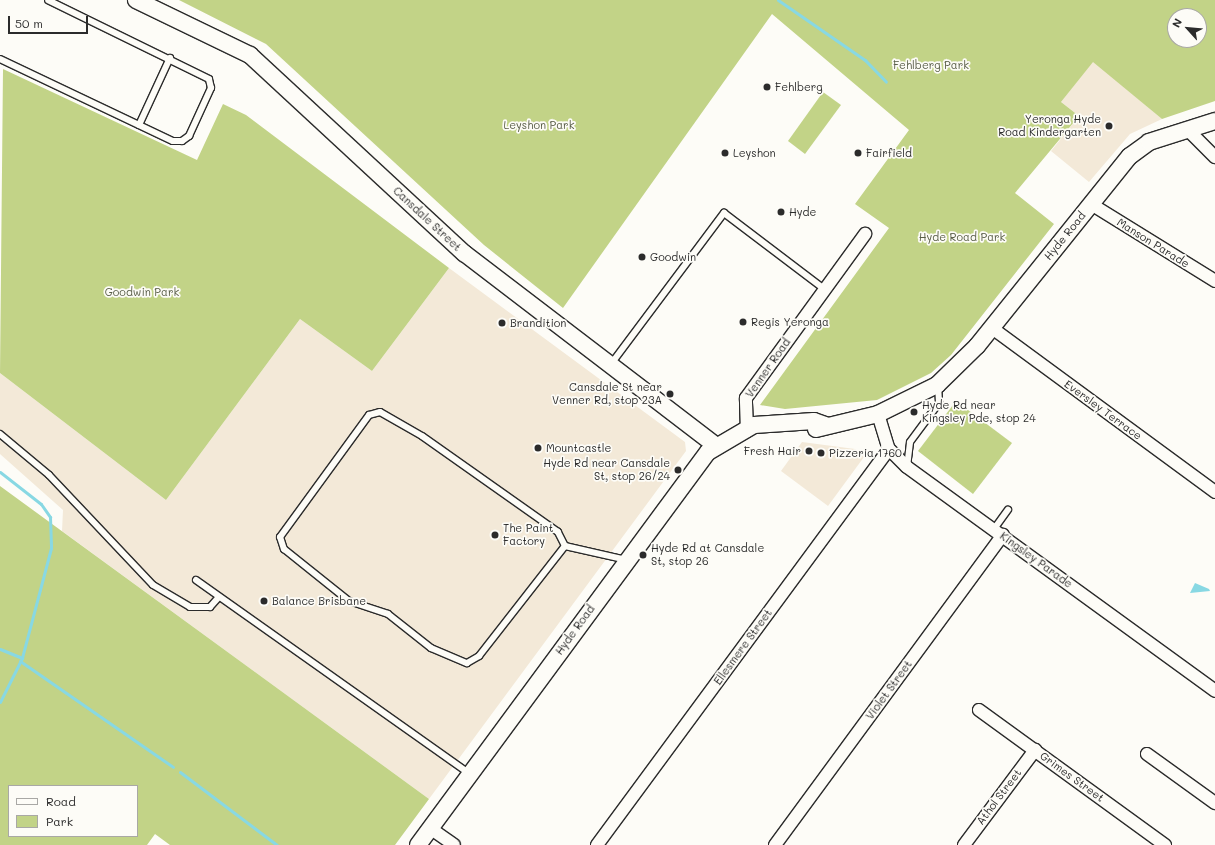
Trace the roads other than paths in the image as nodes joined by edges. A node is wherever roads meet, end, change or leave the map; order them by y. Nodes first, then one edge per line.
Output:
1 (48, 0) edge
2 (136, 0) edge
3 (170, 58) junction
4 (0, 59) edge
5 (1215, 121) edge
6 (139, 125) junction
7 (1189, 131) junction
8 (1215, 157) edge
9 (1091, 204) junction
10 (865, 234) dead end
11 (1215, 281) edge
12 (824, 290) junction
13 (992, 328) junction
14 (610, 366) junction
15 (938, 385) junction
16 (878, 414) junction
17 (747, 431) junction
18 (0, 434) edge
19 (716, 446) junction
20 (889, 449) junction
21 (907, 467) junction
22 (1215, 492) edge
23 (1008, 510) dead end
24 (999, 532) junction
25 (565, 546) junction
26 (626, 560) junction
27 (196, 580) dead end
28 (219, 597) junction
29 (1215, 690) edge
30 (979, 710) dead end
31 (1035, 750) junction
32 (1147, 754) dead end
33 (469, 773) junction
34 (1215, 802) edge
35 (430, 828) junction
36 (418, 845) edge
37 (454, 845) edge
38 (597, 845) edge
39 (775, 845) edge
40 (964, 845) edge
41 (1165, 845) edge

1 - 3 lane
2 - 14 street, Cansdale Street
3 - 6 lane
3 - 6 lane
4 - 6 lane
5 - 7 street, Hyde Road
7 - 8 street
7 - 9 street, Hyde Road
9 - 11 street, Manson Parade
9 - 13 street, Hyde Road
10 - 12 street, Venner Road
12 - 14 lane
12 - 17 street, Venner Road
13 - 15 street, Hyde Road
13 - 22 street, Eversley Terrace
14 - 19 street, Cansdale Street
15 - 16 street, Hyde Road
15 - 21 lane
16 - 17 street, Hyde Road
16 - 20 street, Kingsley Parade
17 - 19 street, Hyde Road
18 - 28 lane
19 - 26 street, Hyde Road
20 - 21 street, Kingsley Parade
20 - 38 street, Ellesmere Street
21 - 24 street, Kingsley Parade
23 - 24 lane
24 - 29 street, Kingsley Parade
24 - 39 street, Violet Street
25 - 25 lane
25 - 26 lane
26 - 33 street, Hyde Road
27 - 28 lane
28 - 33 lane
30 - 31 street, Grimes Street
31 - 40 street, Athol Street
31 - 41 street, Grimes Street
32 - 34 street
33 - 35 street, Hyde Road
35 - 36 street, Hyde Road
35 - 37 street

